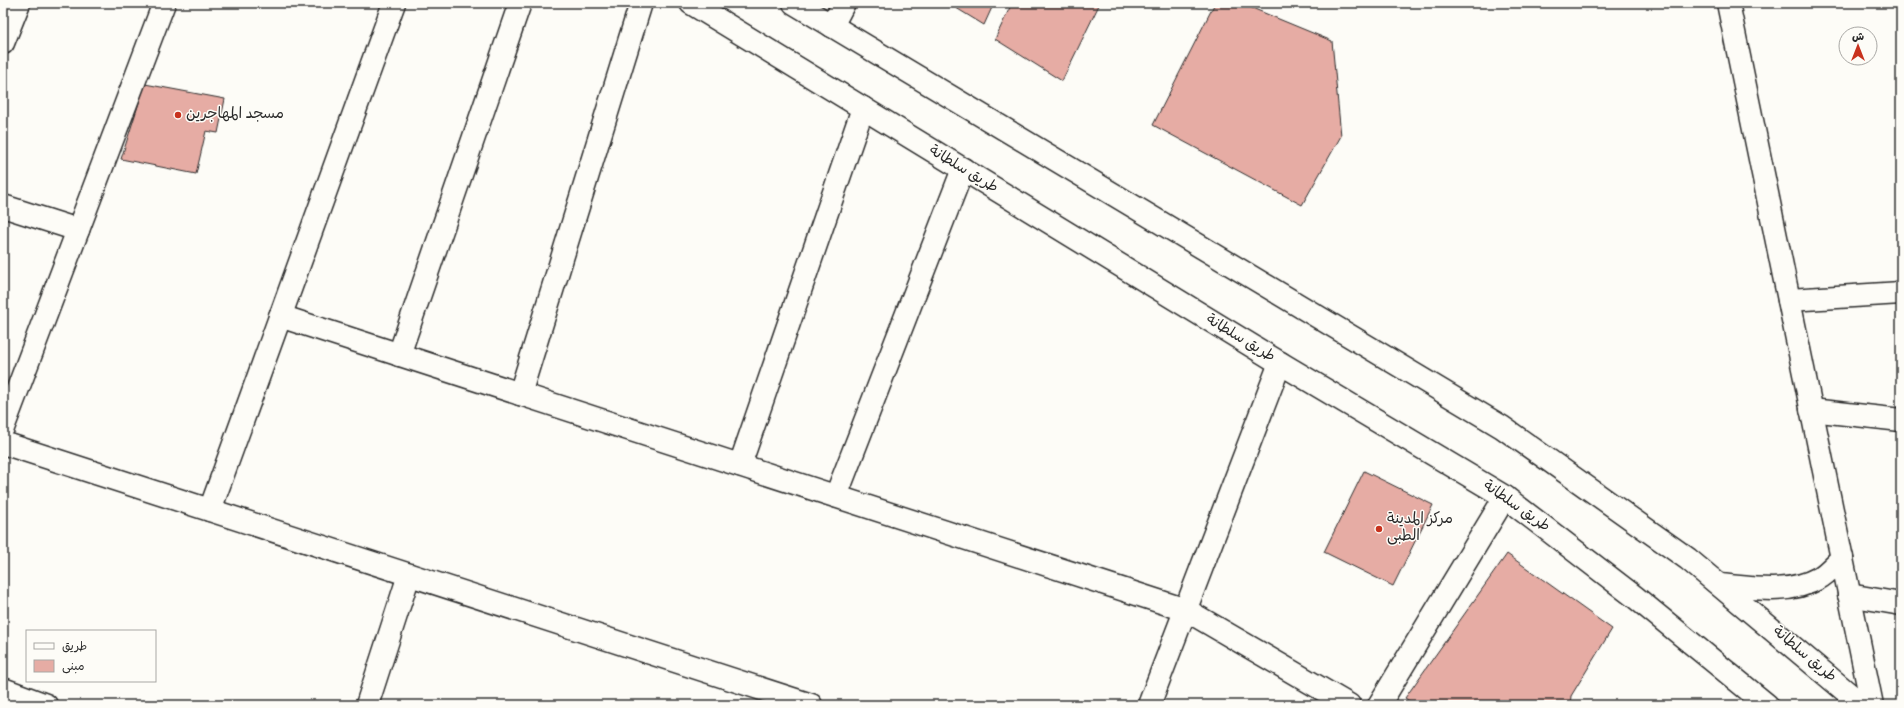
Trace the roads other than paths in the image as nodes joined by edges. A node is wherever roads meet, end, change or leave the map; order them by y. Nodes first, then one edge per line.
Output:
1 (19, 3) edge
2 (164, 3) edge
3 (394, 3) edge
4 (520, 3) edge
5 (641, 3) edge
6 (691, 3) edge
7 (794, 3) edge
8 (844, 3) edge
9 (1728, 3) edge
10 (832, 26) junction
11 (3, 43) edge
12 (863, 108) junction
13 (963, 169) junction
14 (3, 206) edge
15 (78, 230) junction
16 (1901, 293) edge
17 (1789, 300) junction
18 (280, 316) junction
19 (399, 355) junction
20 (1280, 363) junction
21 (520, 394) junction
22 (1811, 410) junction
23 (1901, 420) edge
24 (3, 428) edge
25 (3, 443) edge
26 (740, 465) junction
27 (836, 496) junction
28 (1505, 497) junction
29 (210, 510) junction
30 (1842, 558) junction
31 (409, 575) junction
32 (1720, 585) junction
33 (1849, 595) junction
34 (1901, 604) edge
35 (1186, 610) junction
36 (3, 689) edge
37 (46, 705) edge
38 (367, 705) edge
39 (811, 705) edge
40 (1149, 705) edge
41 (1349, 705) edge
42 (1379, 705) edge
43 (1767, 705) edge
44 (1860, 705) edge
45 (1872, 705) edge

1 - 11 street
2 - 15 street
3 - 18 street
4 - 19 street
5 - 21 street
6 - 12 street, طريق سلطانة
7 - 10 street, طريق سلطانة
8 - 10 street
9 - 17 street
10 - 32 street, طريق سلطانة
12 - 13 street, طريق سلطانة
12 - 26 street
13 - 20 street, طريق سلطانة
13 - 27 street
14 - 15 street
15 - 24 street
16 - 17 street
17 - 22 street
18 - 19 street
18 - 29 street
19 - 21 street
20 - 28 street, طريق سلطانة
20 - 35 street
21 - 26 street
22 - 23 street
22 - 30 street
25 - 29 street
26 - 27 street
27 - 35 street
28 - 42 street
28 - 43 street, طريق سلطانة
29 - 31 street
30 - 32 street
30 - 33 street
31 - 38 street
31 - 39 street
32 - 44 street, طريق سلطانة
33 - 34 street
33 - 45 street
35 - 40 street
35 - 41 street
36 - 37 street

